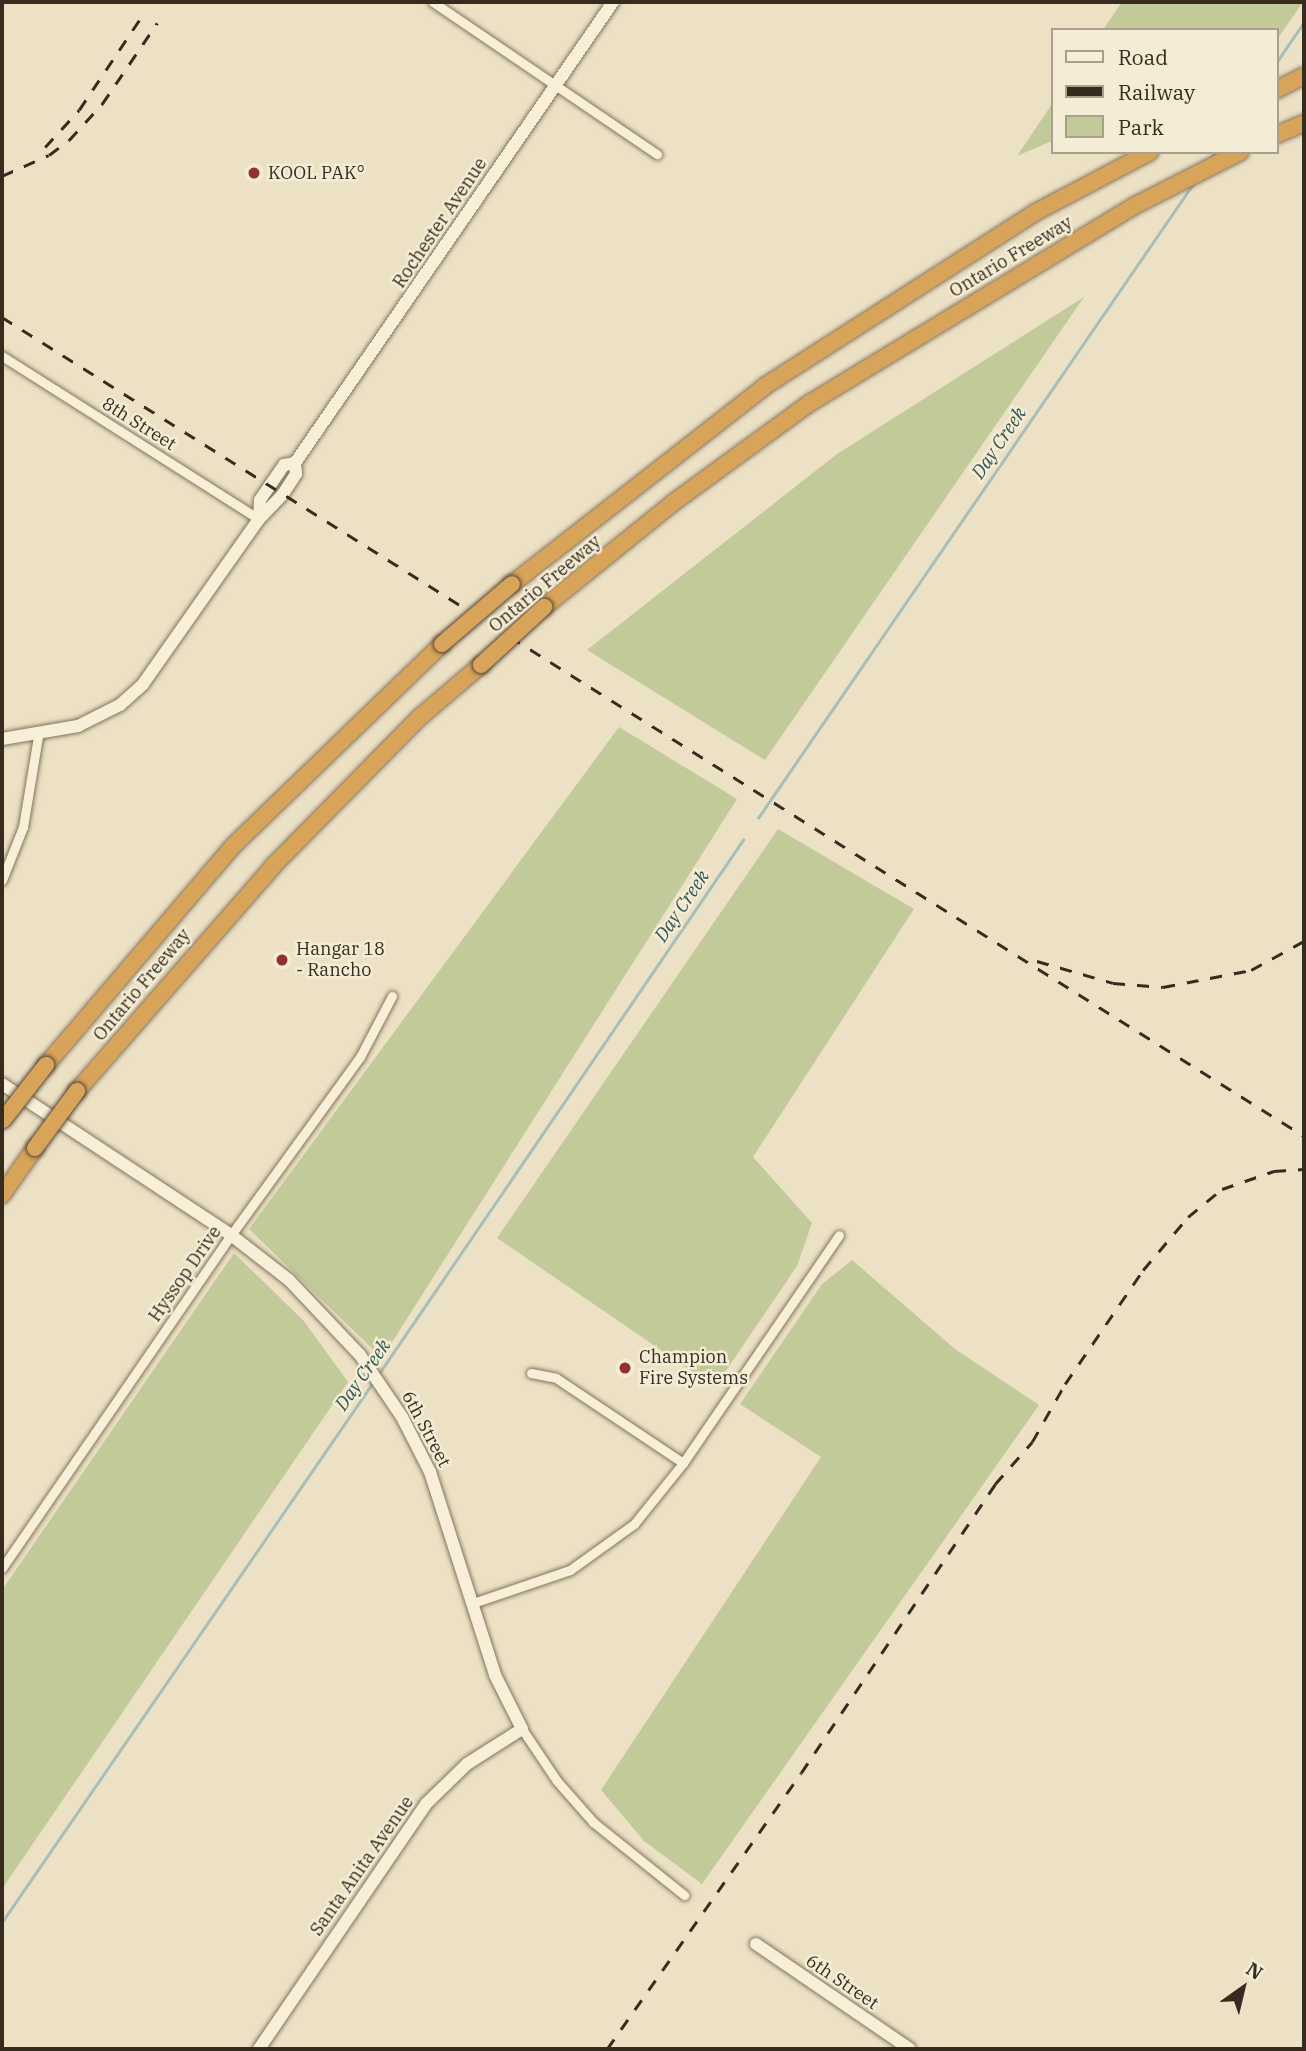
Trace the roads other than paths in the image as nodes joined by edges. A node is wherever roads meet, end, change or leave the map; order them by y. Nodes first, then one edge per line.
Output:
1 (433, 2) edge
2 (613, 2) edge
3 (1304, 77) edge
4 (555, 85) junction
5 (1278, 89) edge
6 (1304, 123) edge
7 (1278, 134) edge
8 (657, 154) dead end
9 (1146, 154) edge
10 (1236, 154) edge
11 (2, 356) edge
12 (259, 519) junction
13 (38, 736) junction
14 (2, 739) edge
15 (2, 880) edge
16 (392, 996) dead end
17 (2, 1084) edge
18 (3, 1121) edge
19 (2, 1195) edge
20 (231, 1235) junction
21 (839, 1235) dead end
22 (531, 1373) dead end
23 (682, 1463) junction
24 (2, 1568) edge
25 (473, 1603) junction
26 (522, 1729) junction
27 (684, 1895) dead end
28 (756, 1944) dead end
29 (259, 2049) edge
30 (910, 2049) edge

1 - 4 street
2 - 4 street, Rochester Avenue
3 - 5 highway
4 - 8 street
4 - 12 street, Rochester Avenue
6 - 7 highway
9 - 18 highway, Ontario Freeway, bridge
10 - 19 highway, Ontario Freeway, bridge
11 - 12 street, 8th Street
12 - 13 street, Rochester Avenue
13 - 14 street, Rochester Avenue
13 - 15 street
16 - 20 street, Hyssop Drive
17 - 20 street, 6th Street
20 - 24 street, Hyssop Drive
20 - 25 street, 6th Street
21 - 23 street
22 - 23 street
23 - 25 street
25 - 26 street, 6th Street
26 - 27 street, 6th Street
26 - 29 street, Santa Anita Avenue
28 - 30 street, 6th Street

